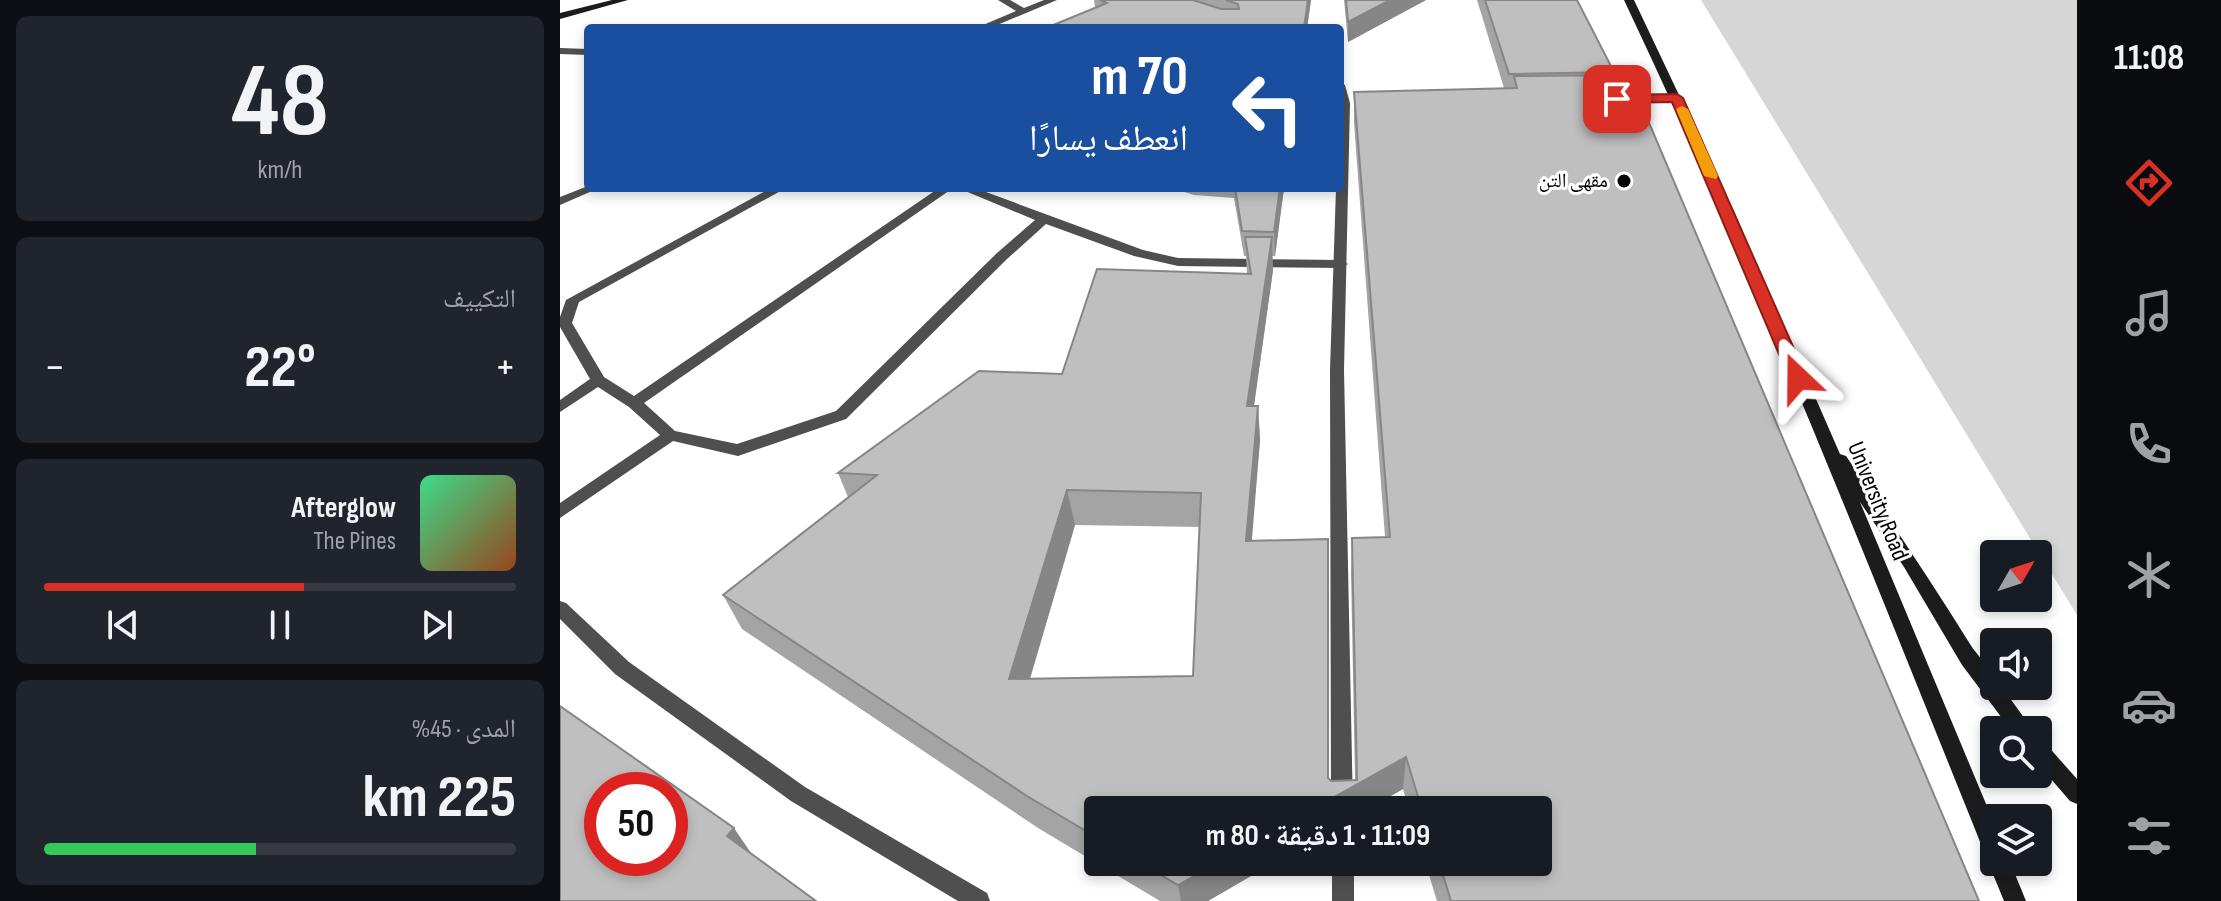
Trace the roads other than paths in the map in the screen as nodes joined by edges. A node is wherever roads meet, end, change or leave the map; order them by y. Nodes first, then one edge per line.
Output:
1 (623, 0) edge
2 (1003, 0) edge
3 (1052, 0) edge
4 (1629, 0) edge
5 (1023, 11) junction
6 (560, 16) edge
7 (991, 24) edge
8 (560, 51) edge
9 (584, 52) edge
10 (1344, 91) edge
11 (1677, 98) junction
12 (1602, 99) edge
13 (584, 192) edge
14 (773, 192) edge
15 (941, 192) edge
16 (974, 192) edge
17 (560, 201) edge
18 (1044, 219) junction
19 (1341, 264) junction
20 (598, 380) junction
21 (634, 403) junction
22 (560, 407) edge
23 (1822, 434) junction
24 (670, 435) junction
25 (560, 512) edge
26 (560, 608) edge
27 (2012, 716) edge
28 (2052, 765) edge
29 (2077, 794) edge
30 (1342, 796) edge
31 (1980, 815) edge
32 (1343, 876) edge
33 (2005, 876) edge
34 (979, 901) edge
35 (1343, 901) edge
36 (2015, 901) edge

1 - 6 main road
2 - 5 street
3 - 5 street
4 - 11 main road, University Road
5 - 7 street
8 - 9 street
10 - 19 street
11 - 12 street
11 - 23 main road, University Road
13 - 17 street
14 - 20 street
15 - 21 street
16 - 18 street
18 - 19 street
18 - 24 street
19 - 30 street
20 - 21 street
20 - 22 street
21 - 24 street
23 - 27 main road
23 - 31 main road, University Road
24 - 25 street
26 - 34 street
28 - 29 main road
32 - 35 street
33 - 36 main road

